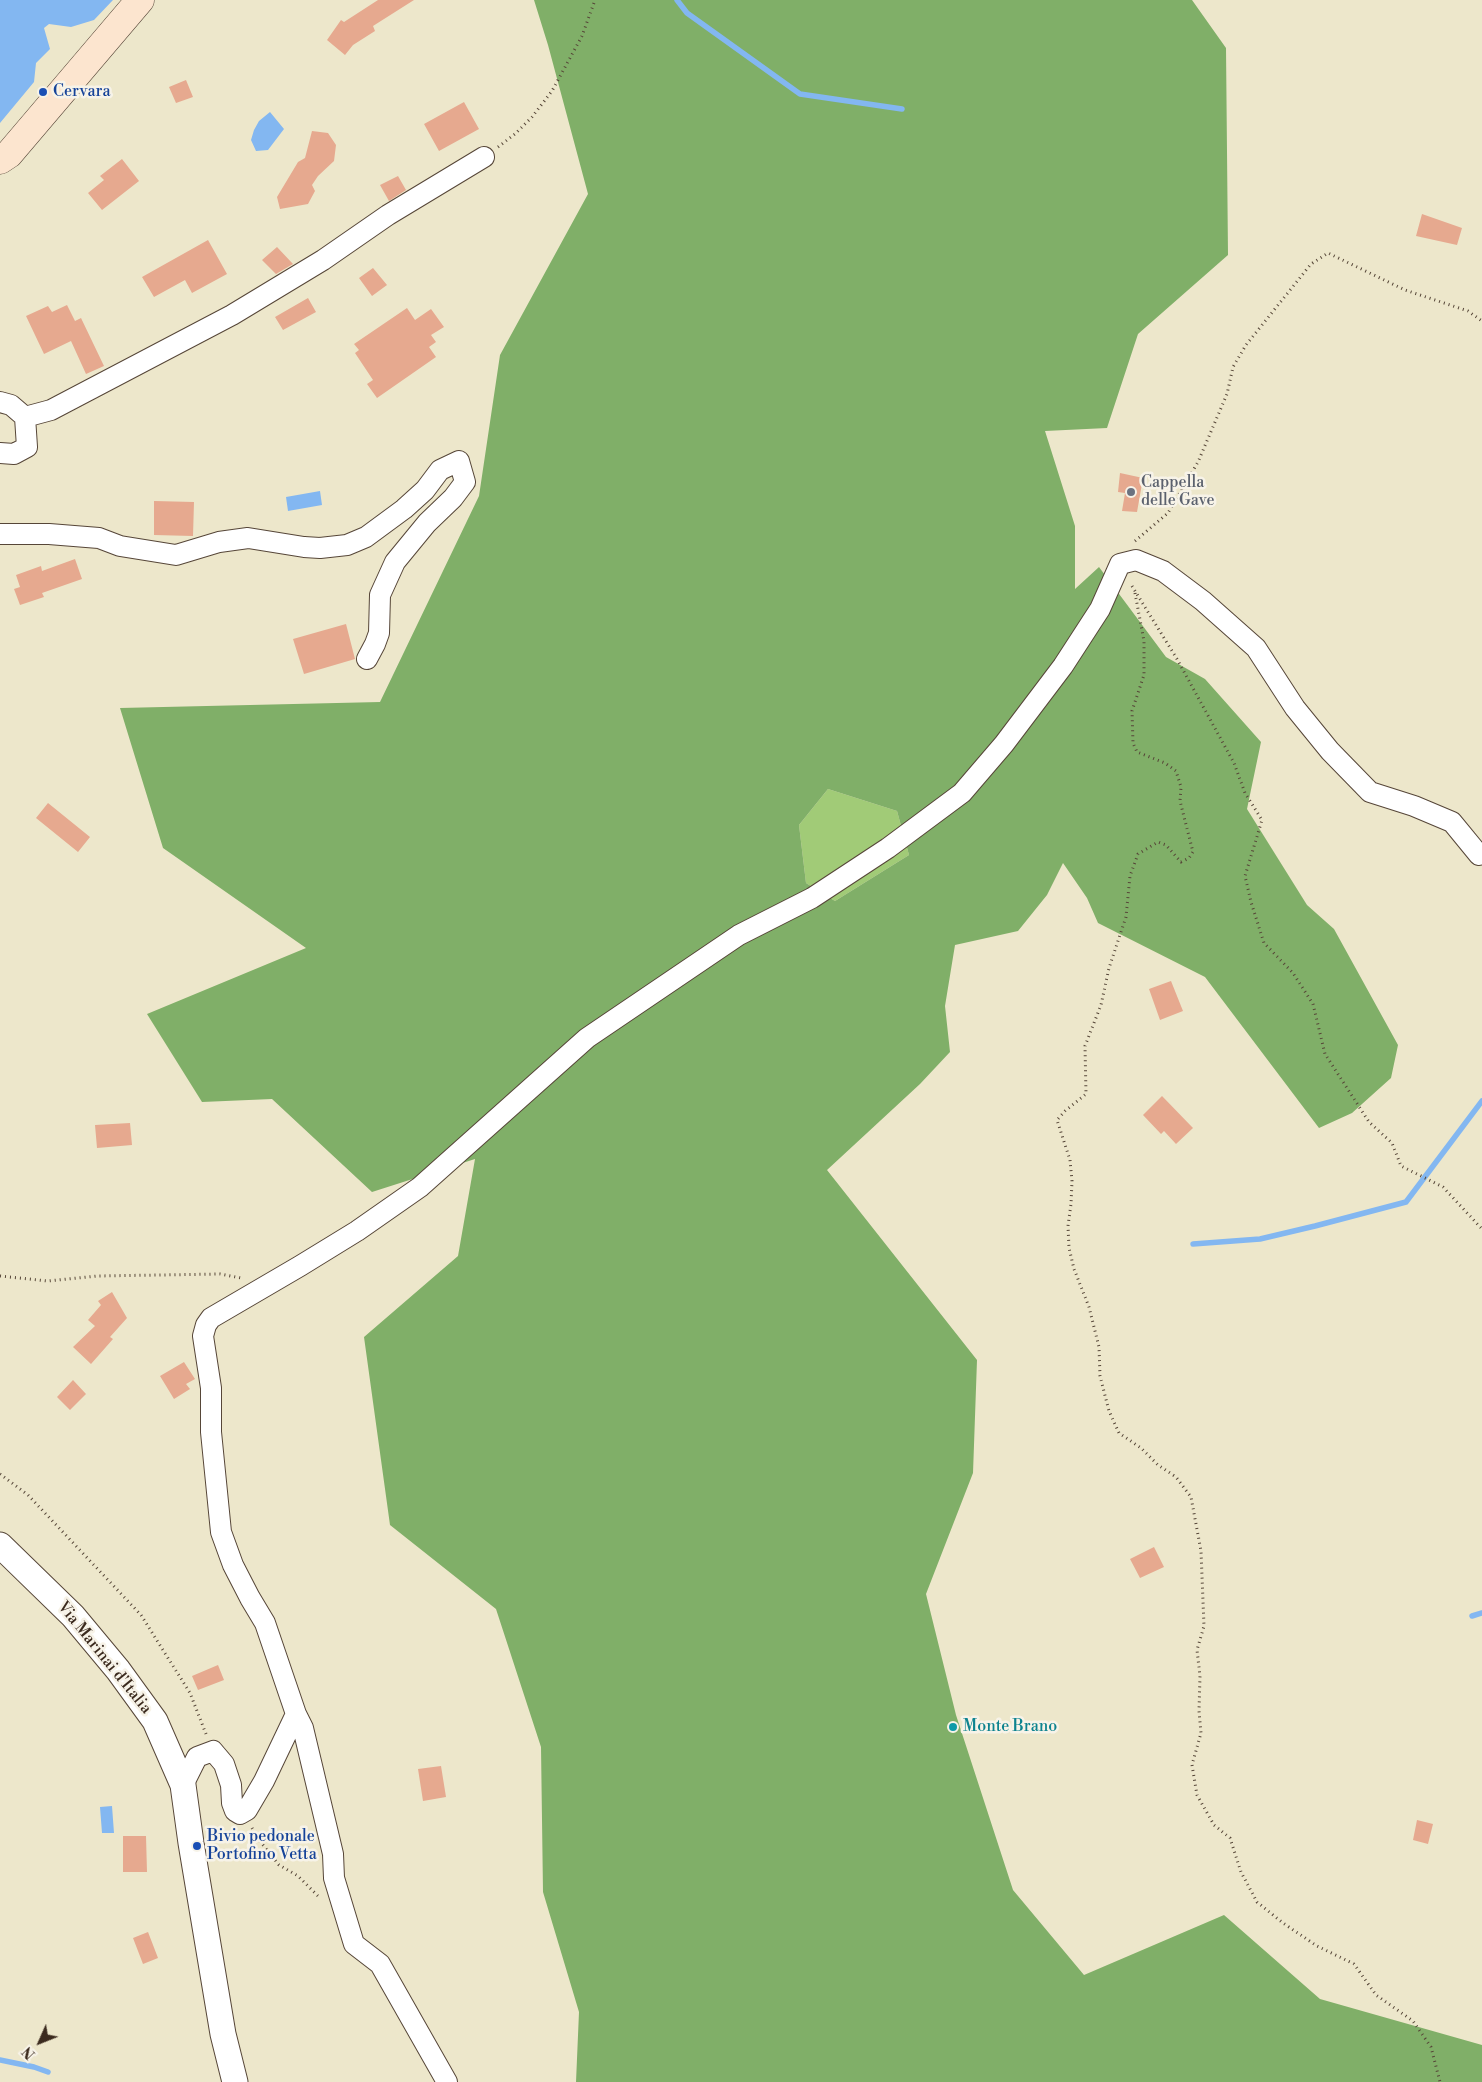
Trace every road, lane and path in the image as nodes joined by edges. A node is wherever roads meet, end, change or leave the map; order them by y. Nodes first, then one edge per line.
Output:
1 (140, 0) edge
2 (595, 0) edge
3 (484, 157) joint
4 (0, 160) edge
5 (1482, 320) edge
6 (0, 402) edge
7 (25, 417) junction
8 (0, 453) edge
9 (0, 534) edge
10 (1120, 564) junction
11 (367, 659) dead end
12 (1479, 855) dead end
13 (1482, 1229) edge
14 (0, 1276) edge
15 (269, 1283) junction
16 (0, 1474) edge
17 (0, 1545) edge
18 (296, 1714) junction
19 (213, 1751) junction
20 (184, 1785) junction
21 (235, 1811) junction
22 (321, 1898) dead end
23 (235, 2082) edge
24 (447, 2082) edge
25 (1440, 2082) edge

1 - 4 main road
2 - 3 path
3 - 7 street
5 - 10 path
6 - 7 street
7 - 8 street
9 - 11 street
10 - 12 street
10 - 15 street
13 - 25 path
14 - 15 path
15 - 18 street
16 - 19 path
17 - 20 street, Via Marinai d'Italia
18 - 21 street
18 - 24 street
19 - 20 street
19 - 21 street
20 - 23 street, Via Marinai d'Italia
21 - 22 path

